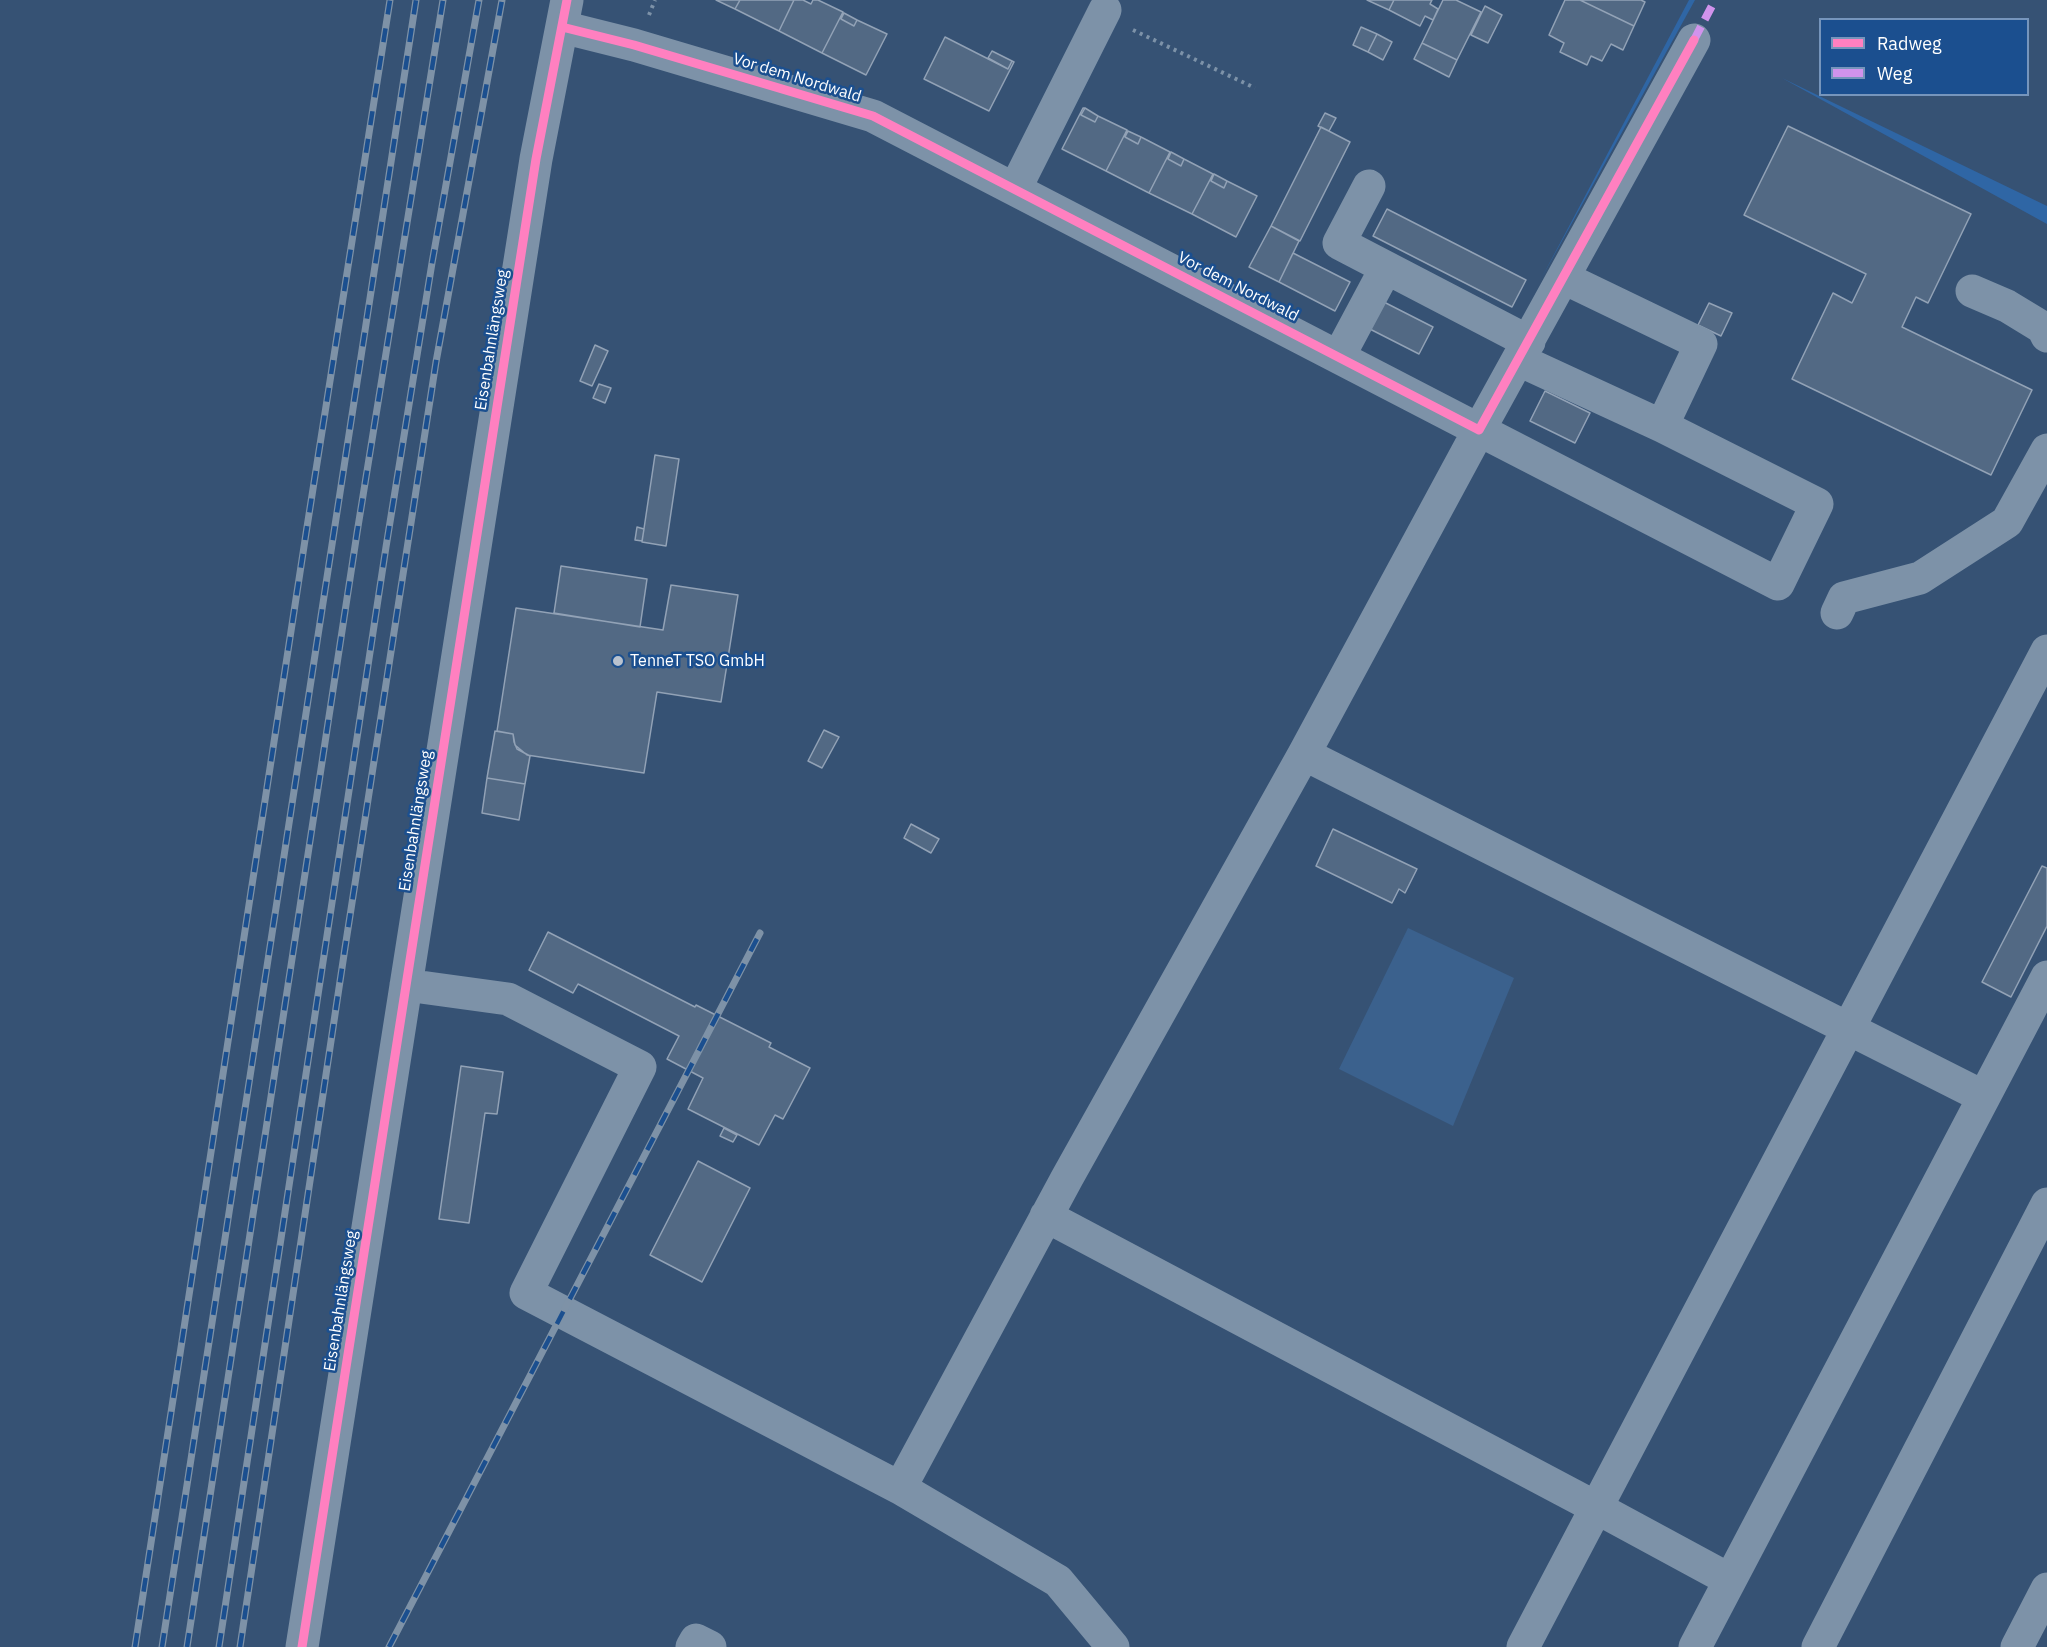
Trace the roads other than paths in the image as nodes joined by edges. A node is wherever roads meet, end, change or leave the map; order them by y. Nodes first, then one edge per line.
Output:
1 (1104, 13) road end
2 (565, 14) edge
3 (1694, 40) dead end
4 (1368, 186) dead end
5 (1015, 189) junction
6 (1386, 268) junction
7 (1564, 278) junction
8 (1972, 291) dead end
9 (2047, 336) edge
10 (1524, 351) junction
11 (1339, 356) junction
12 (1662, 426) junction
13 (1479, 430) junction
14 (2047, 450) edge
15 (1837, 613) dead end
16 (2047, 651) edge
17 (1304, 754) junction
18 (2047, 977) edge
19 (406, 985) junction
20 (1849, 1029) junction
21 (1984, 1097) junction
22 (2047, 1204) edge
23 (1046, 1216) junction
24 (900, 1488) junction
25 (1597, 1508) junction
26 (1730, 1580) junction
27 (2047, 1589) edge
28 (1113, 1645) edge
29 (302, 1647) edge
30 (692, 1647) edge
31 (710, 1647) edge
32 (1523, 1647) edge
33 (1695, 1647) edge
34 (1818, 1647) edge
35 (2017, 1647) edge

1 - 5 street
2 - 5 street, Vor dem Nordwald
2 - 19 street, Eisenbahnlängsweg
3 - 7 street
4 - 6 street
5 - 11 street, Vor dem Nordwald
6 - 10 street
6 - 11 street
7 - 10 street
7 - 12 street
8 - 9 street
10 - 12 street
10 - 13 street
11 - 13 street, Vor dem Nordwald
12 - 13 street, Vor dem Nordwald
13 - 17 street
14 - 15 street
16 - 20 street
17 - 20 street
17 - 23 street
18 - 21 street
19 - 24 street
19 - 29 street, Eisenbahnlängsweg
20 - 21 street
20 - 25 street
21 - 26 street
22 - 34 street
23 - 24 street
23 - 25 street
24 - 28 street
25 - 26 street
25 - 32 street
26 - 33 street
27 - 35 street
30 - 31 street

